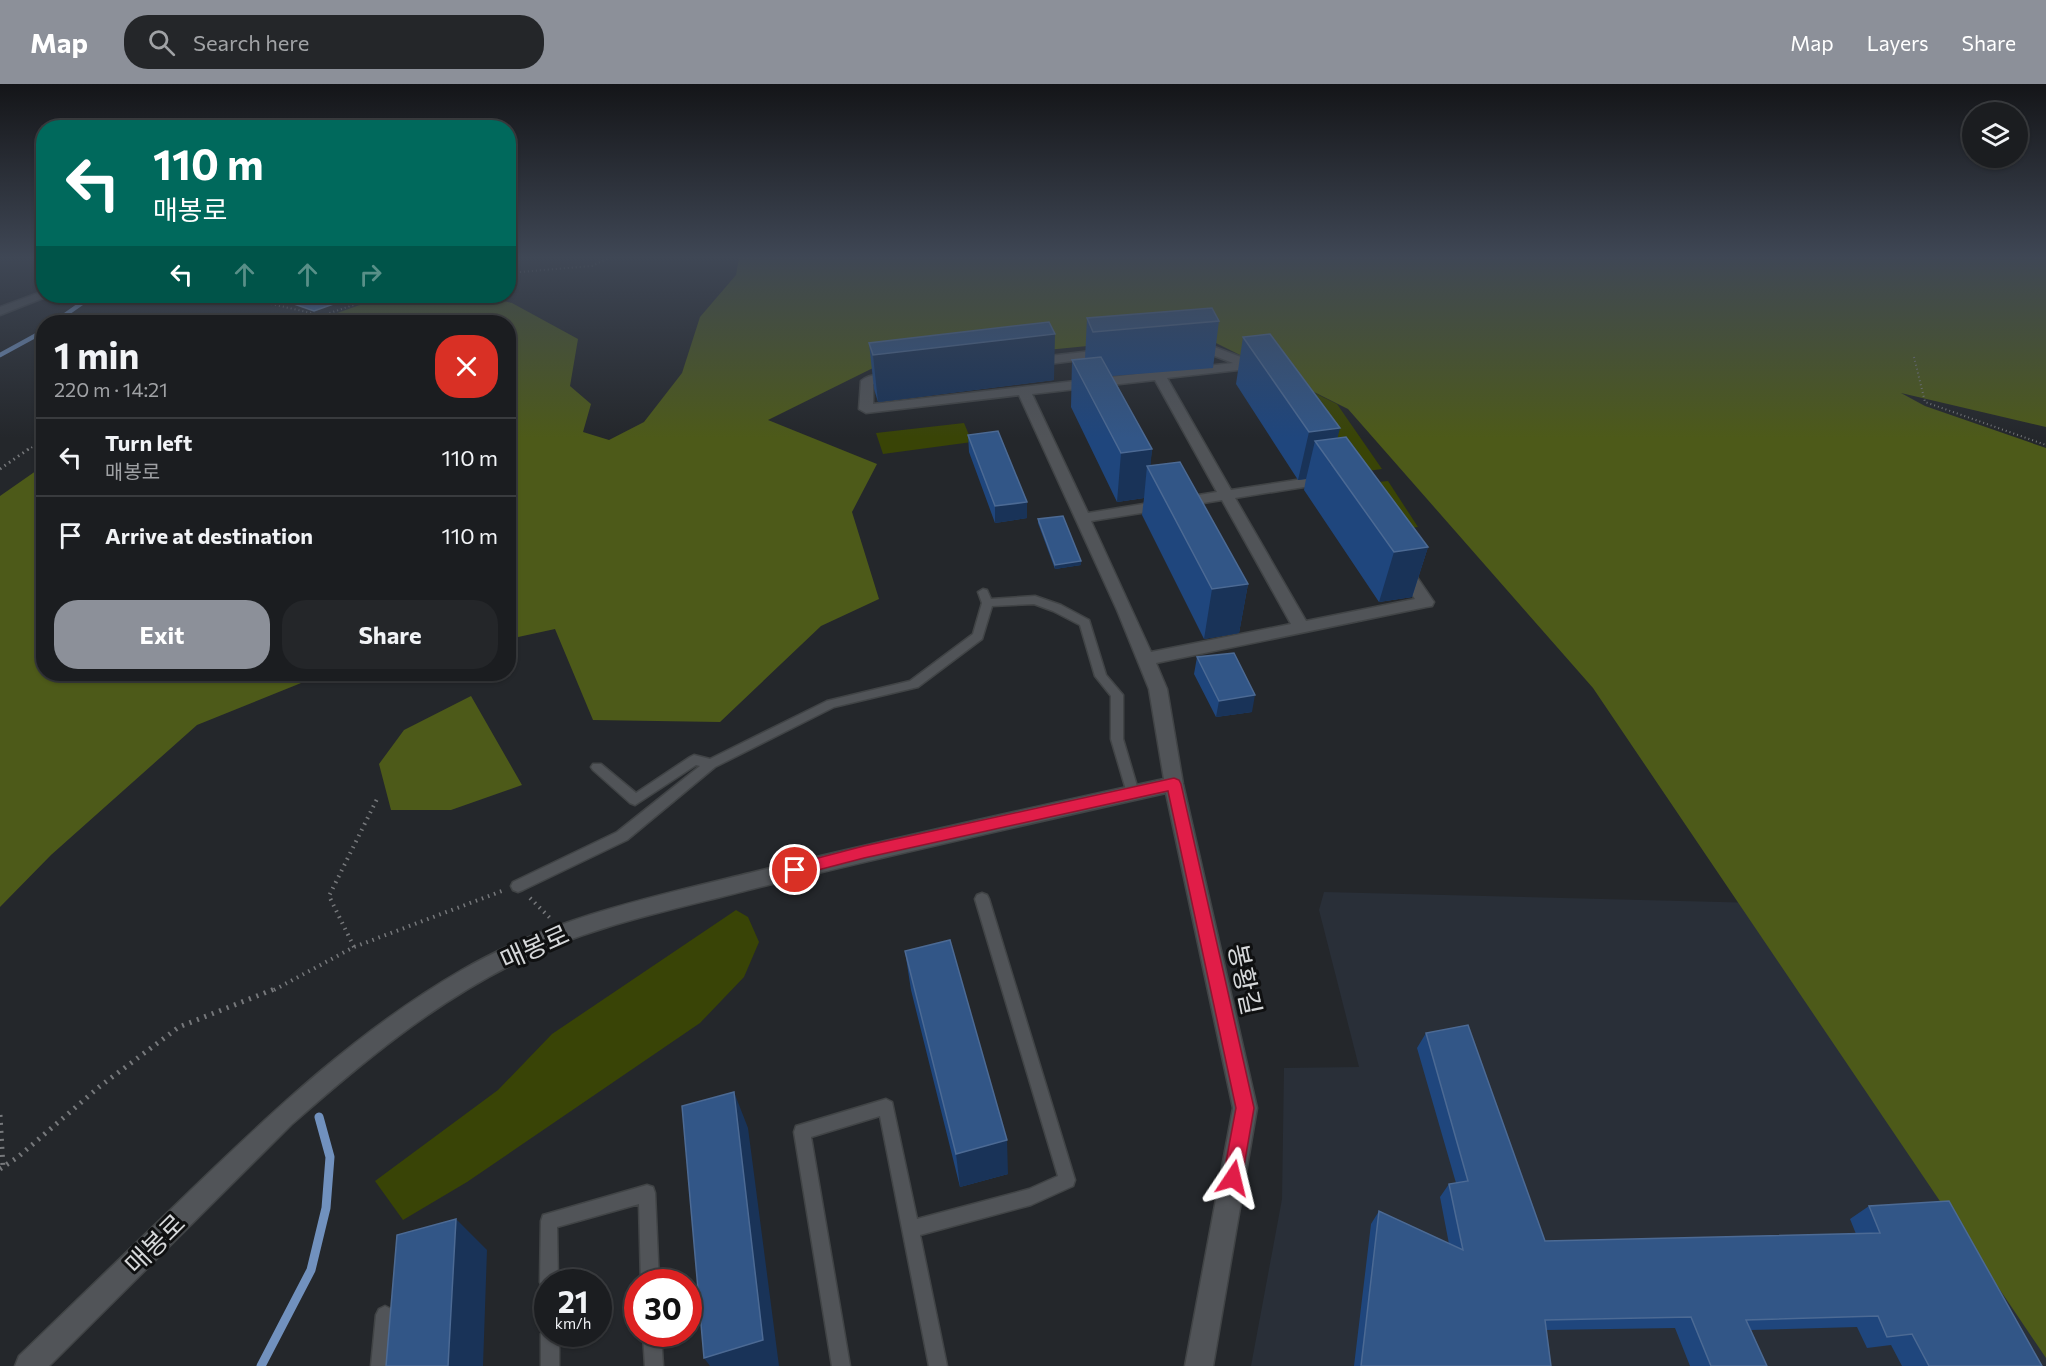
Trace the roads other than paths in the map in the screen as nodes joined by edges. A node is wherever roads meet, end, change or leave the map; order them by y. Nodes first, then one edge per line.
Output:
1 (1184, 344) edge
2 (1129, 350) edge
3 (1016, 363) edge
4 (1250, 365) junction
5 (1069, 372) junction
6 (913, 375) edge
7 (1159, 376) junction
8 (1274, 382) edge
9 (1024, 391) junction
10 (1333, 468) edge
11 (1227, 495) junction
12 (1082, 518) junction
13 (1393, 554) edge
14 (1300, 627) junction
15 (1145, 659) junction
16 (711, 764) junction
17 (597, 767) dead end
18 (1174, 784) junction
19 (1133, 793) junction
20 (518, 886) road end
21 (982, 899) dead end
22 (910, 1229) junction
23 (549, 1269) edge
24 (650, 1269) edge
25 (385, 1315) dead end
26 (550, 1347) edge
27 (653, 1347) edge
28 (29, 1366) edge
29 (380, 1366) edge
30 (550, 1366) edge
31 (654, 1366) edge
32 (841, 1366) edge
33 (938, 1366) edge
34 (1199, 1366) edge

1 - 4 street
2 - 5 street
3 - 5 street
4 - 7 street
4 - 8 street
5 - 7 street
5 - 9 street
6 - 9 street
7 - 11 street
9 - 12 street, 봉황길
10 - 11 street
11 - 12 street
11 - 14 street
12 - 15 street, 봉황길
13 - 14 street
14 - 15 street
15 - 18 street, 봉황길
16 - 17 lane
16 - 19 lane
16 - 20 lane
18 - 19 street, 매봉로
18 - 34 street, 봉황길
19 - 28 street, 매봉로
21 - 22 lane
22 - 32 lane
22 - 33 lane
23 - 24 lane
25 - 29 lane
26 - 30 lane
27 - 31 lane

